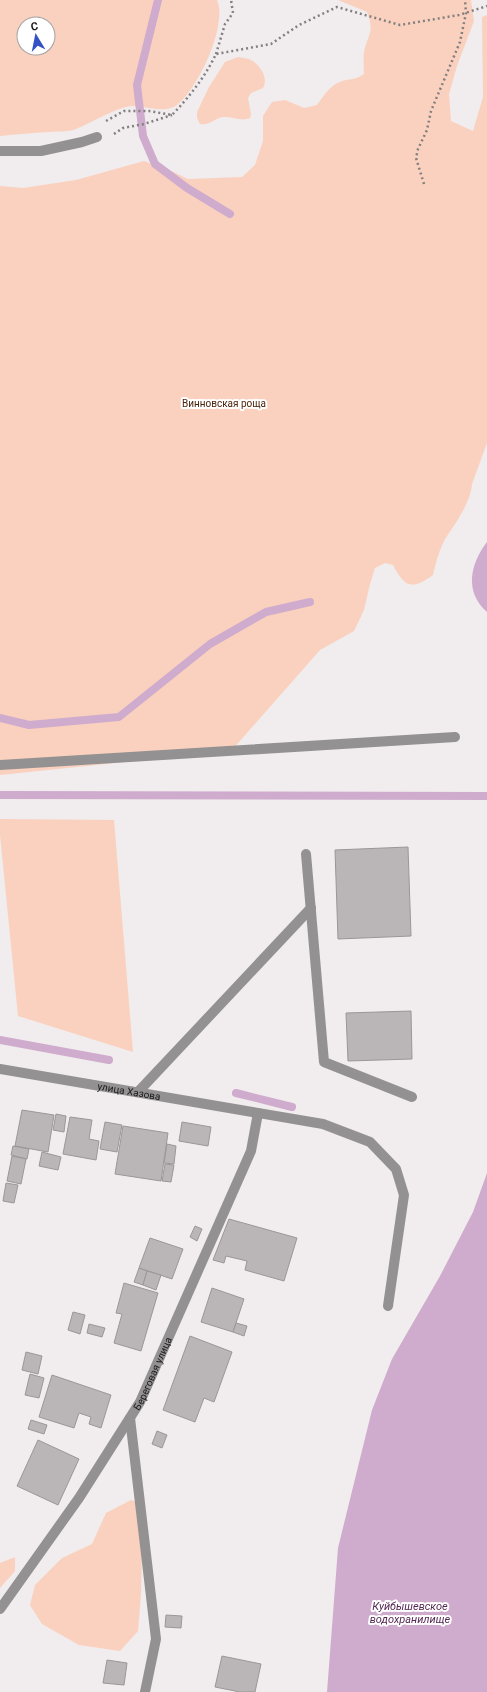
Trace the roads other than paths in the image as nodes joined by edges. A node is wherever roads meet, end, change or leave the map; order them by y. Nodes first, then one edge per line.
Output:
1 (97, 137) road end
2 (0, 151) edge
3 (455, 737) dead end
4 (0, 765) edge
5 (306, 854) dead end
6 (311, 908) junction
7 (0, 1068) edge
8 (138, 1092) junction
9 (412, 1097) dead end
10 (258, 1113) junction
11 (388, 1306) dead end
12 (130, 1418) junction
13 (0, 1609) edge
14 (145, 1692) edge

1 - 2 street
3 - 4 street
5 - 6 street
6 - 8 street
6 - 9 street
7 - 8 street, улица Хазова
8 - 10 street, улица Хазова
10 - 11 street, улица Хазова
10 - 12 street, Береговая улица
12 - 13 street, Береговая улица
12 - 14 street

